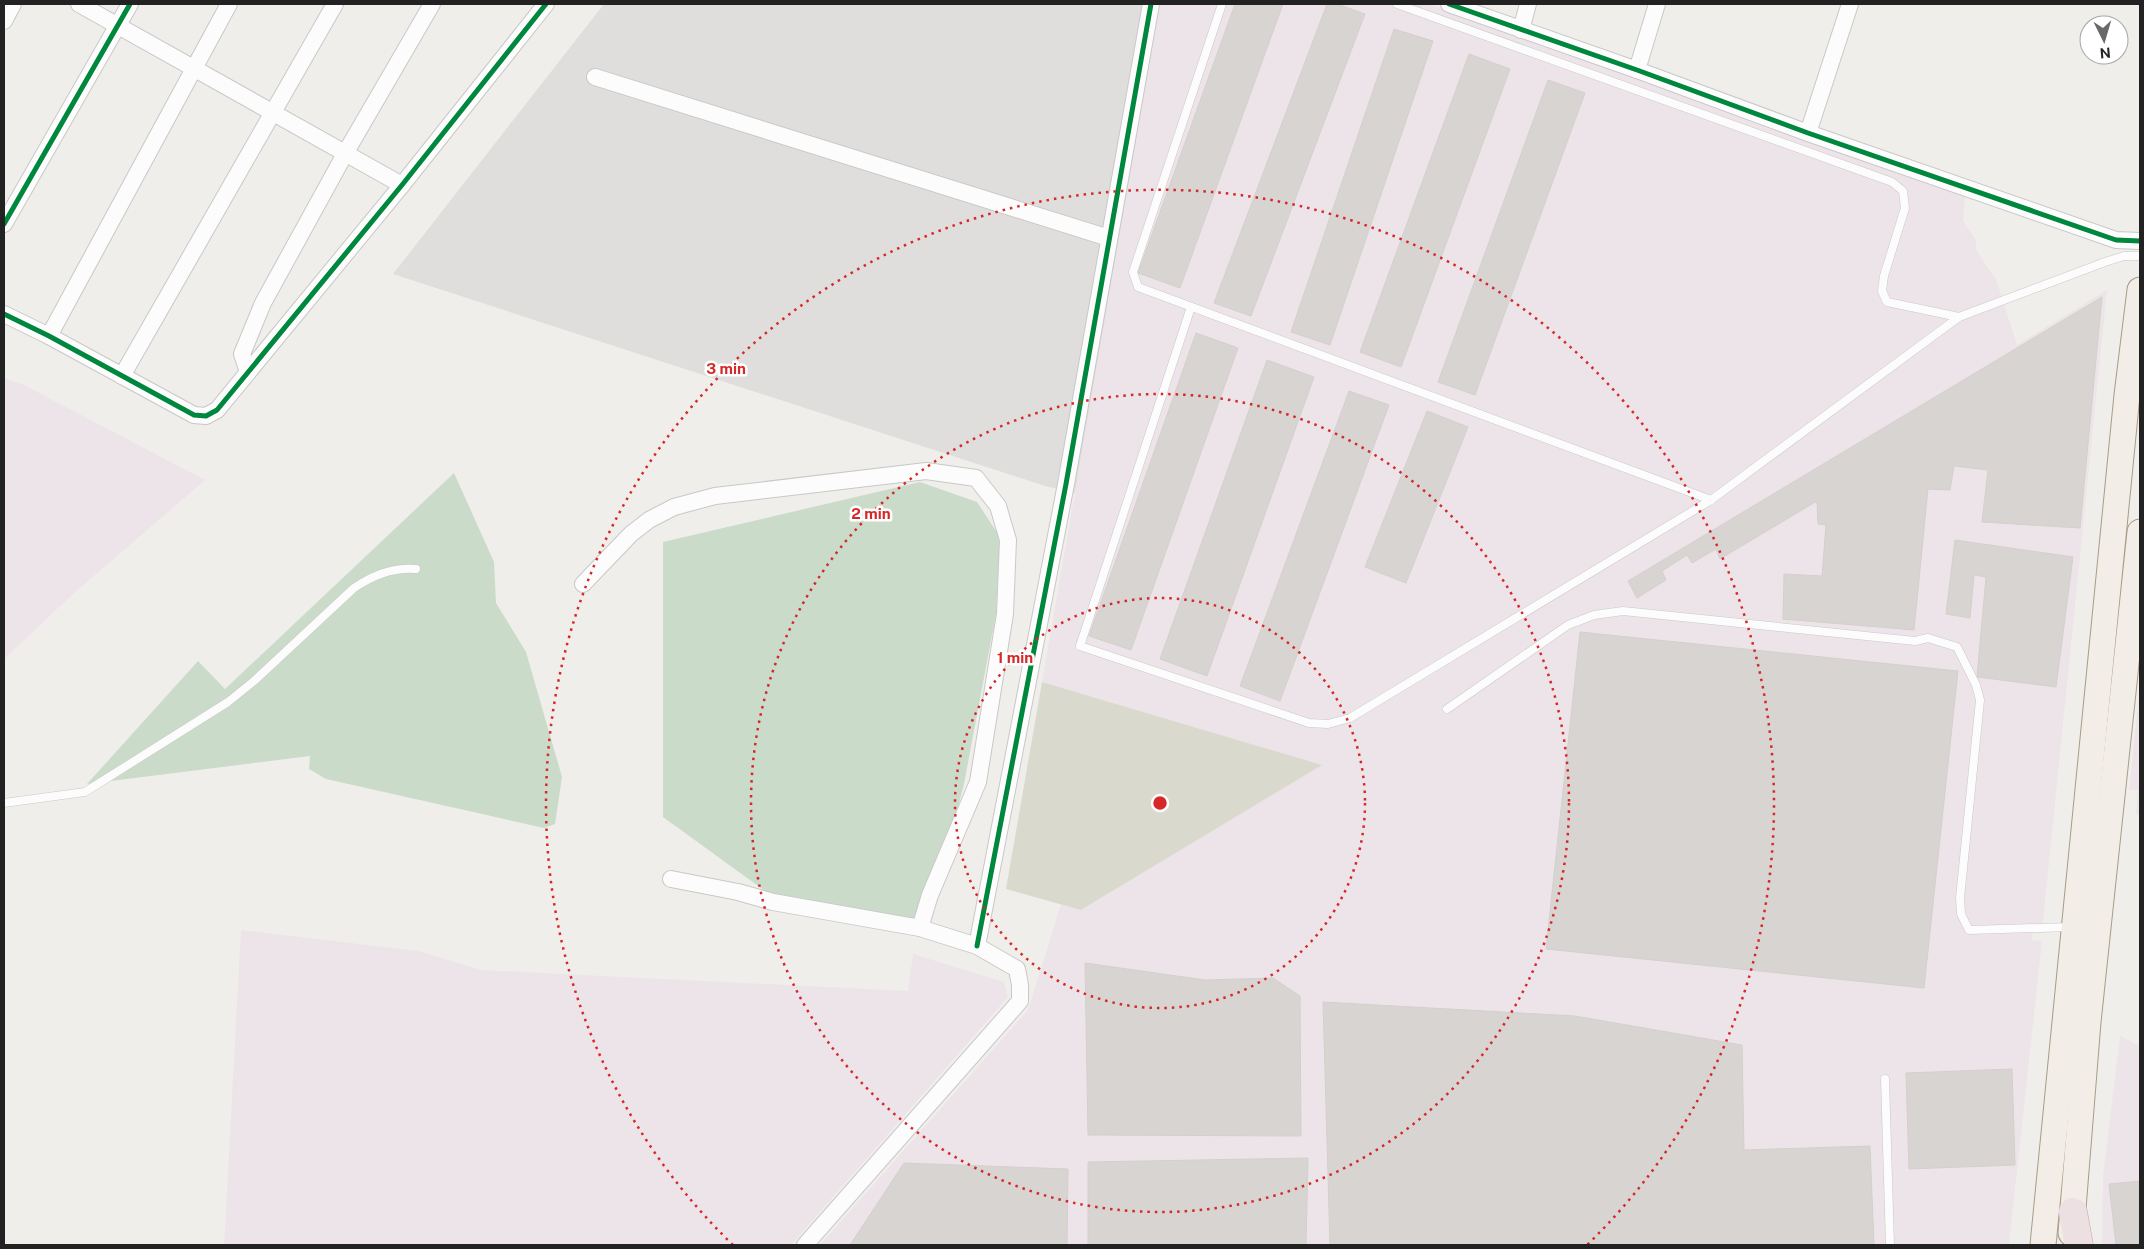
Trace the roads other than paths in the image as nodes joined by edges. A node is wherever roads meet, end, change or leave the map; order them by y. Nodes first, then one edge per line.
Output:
1 (13, 4) edge
2 (79, 4) edge
3 (130, 4) edge
4 (230, 4) edge
5 (335, 4) edge
6 (432, 4) edge
7 (546, 4) edge
8 (1151, 4) edge
9 (1222, 4) edge
10 (1397, 4) edge
11 (1449, 4) edge
12 (1528, 4) edge
13 (1657, 4) edge
14 (1850, 4) edge
15 (4, 21) edge
16 (117, 26) junction
17 (1521, 30) junction
18 (193, 68) junction
19 (1637, 70) junction
20 (595, 77) dead end
21 (273, 112) junction
22 (1808, 133) junction
23 (346, 152) junction
24 (402, 185) junction
25 (4, 224) edge
26 (1109, 238) junction
27 (2140, 241) edge
28 (2140, 256) edge
29 (2140, 290) edge
30 (1191, 307) junction
31 (4, 314) edge
32 (1959, 317) junction
33 (49, 336) junction
34 (248, 372) junction
35 (122, 376) junction
36 (1711, 500) junction
37 (2140, 532) edge
38 (416, 569) dead end
39 (583, 584) dead end
40 (1447, 709) dead end
41 (4, 803) edge
42 (671, 879) dead end
43 (920, 928) junction
44 (2086, 929) junction
45 (977, 946) junction
46 (1885, 1079) dead end
47 (2073, 1212) junction
48 (805, 1245) edge
49 (1890, 1245) edge
50 (2043, 1245) edge
51 (2070, 1245) edge
52 (2078, 1245) edge

1 - 15 street
2 - 16 street
3 - 16 street
4 - 18 street
5 - 21 street
6 - 23 street
7 - 24 street
8 - 26 street
9 - 30 lane
10 - 32 lane
11 - 17 street
12 - 17 street
13 - 19 street
14 - 22 street
16 - 18 street
16 - 25 street
17 - 19 street
18 - 21 street
18 - 33 street
19 - 22 street
20 - 26 street
21 - 23 street
21 - 35 street
22 - 27 street
23 - 24 street
23 - 34 street
24 - 34 street
26 - 45 street
28 - 32 lane
29 - 44 main road
30 - 36 lane
30 - 36 lane
31 - 33 street
32 - 36 lane
33 - 35 street
34 - 35 street
37 - 44 main road
38 - 41 lane
39 - 43 street
40 - 44 lane
42 - 43 street
43 - 45 street
44 - 47 main road
44 - 50 main road
45 - 48 street
46 - 49 lane
47 - 51 main road
47 - 52 highway

